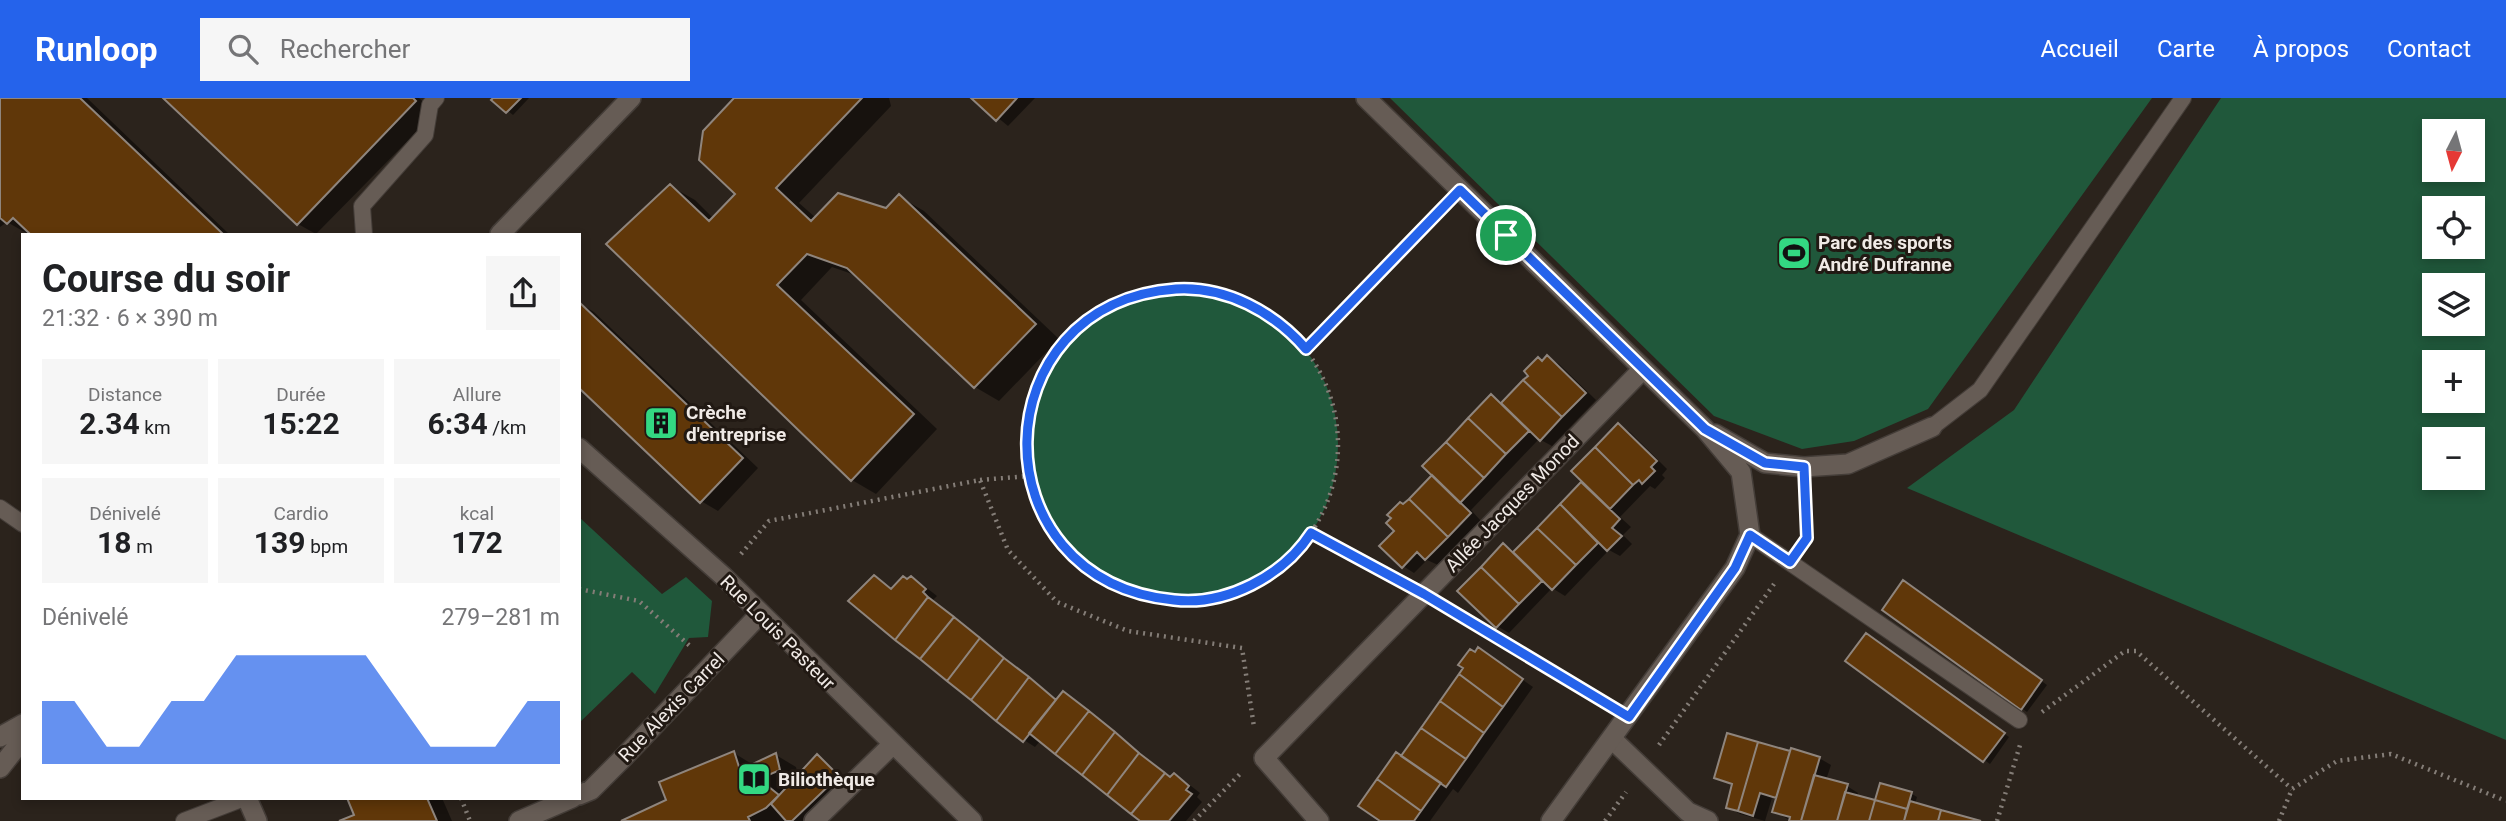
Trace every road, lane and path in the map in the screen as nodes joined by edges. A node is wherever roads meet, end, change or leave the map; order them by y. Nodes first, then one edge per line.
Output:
1 (436, 98) edge
2 (1366, 98) edge
3 (2183, 98) edge
4 (629, 99) edge
5 (1460, 190) junction
6 (365, 233) edge
7 (501, 233) edge
8 (1306, 349) junction
9 (1643, 369) junction
10 (1932, 427) joint
11 (1705, 429) junction
12 (581, 450) edge
13 (1804, 467) junction
14 (1029, 477) junction
15 (980, 480) junction
16 (0, 508) edge
17 (21, 523) edge
18 (1311, 533) junction
19 (1750, 535) junction
20 (1790, 562) junction
21 (723, 576) junction
22 (581, 589) edge
23 (1424, 594) junction
24 (759, 615) junction
25 (714, 663) junction
26 (1629, 717) junction
27 (2037, 717) dead end
28 (21, 725) edge
29 (2022, 728) joint
30 (0, 737) edge
31 (1612, 739) junction
32 (21, 741) edge
33 (893, 744) junction
34 (1264, 758) junction
35 (0, 768) edge
36 (1643, 768) junction
37 (2291, 789) junction
38 (581, 794) edge
39 (240, 800) edge
40 (246, 800) edge
41 (462, 800) edge
42 (567, 800) edge
43 (2506, 801) edge
44 (184, 821) edge
45 (257, 821) edge
46 (470, 821) edge
47 (519, 821) edge
48 (814, 821) edge
49 (972, 821) edge
50 (1194, 821) edge
51 (1319, 821) edge
52 (1550, 821) edge
53 (1605, 821) edge
54 (1708, 821) edge
55 (1997, 821) edge
56 (2279, 821) edge

1 - 6 lane
2 - 5 street
3 - 10 lane
4 - 7 street
5 - 8 path
5 - 9 street
8 - 14 path
8 - 18 path
9 - 11 street
9 - 23 street, Allée Jacques Monod
10 - 13 street
11 - 13 street
11 - 19 street
12 - 21 street, Rue Louis Pasteur
13 - 20 path
14 - 15 path
14 - 18 path
15 - 21 path
15 - 34 path
16 - 17 lane
18 - 23 path
19 - 20 lane
19 - 26 street
20 - 29 lane
20 - 36 path
21 - 24 street, Rue Louis Pasteur
22 - 25 path
23 - 26 path
23 - 34 street, Allée Jacques Monod
24 - 25 street, Rue Alexis Carrel
24 - 33 street, Rue Louis Pasteur
25 - 38 street, Rue Alexis Carrel
26 - 31 street
27 - 37 path
28 - 30 street
29 - 55 path
31 - 36 street
31 - 52 street
32 - 35 street
33 - 48 street
33 - 49 street, Rue Louis Pasteur
34 - 50 path
34 - 51 street
36 - 53 path
36 - 54 street
37 - 43 path
37 - 56 path
39 - 44 lane
40 - 45 street
41 - 46 path
42 - 47 street

